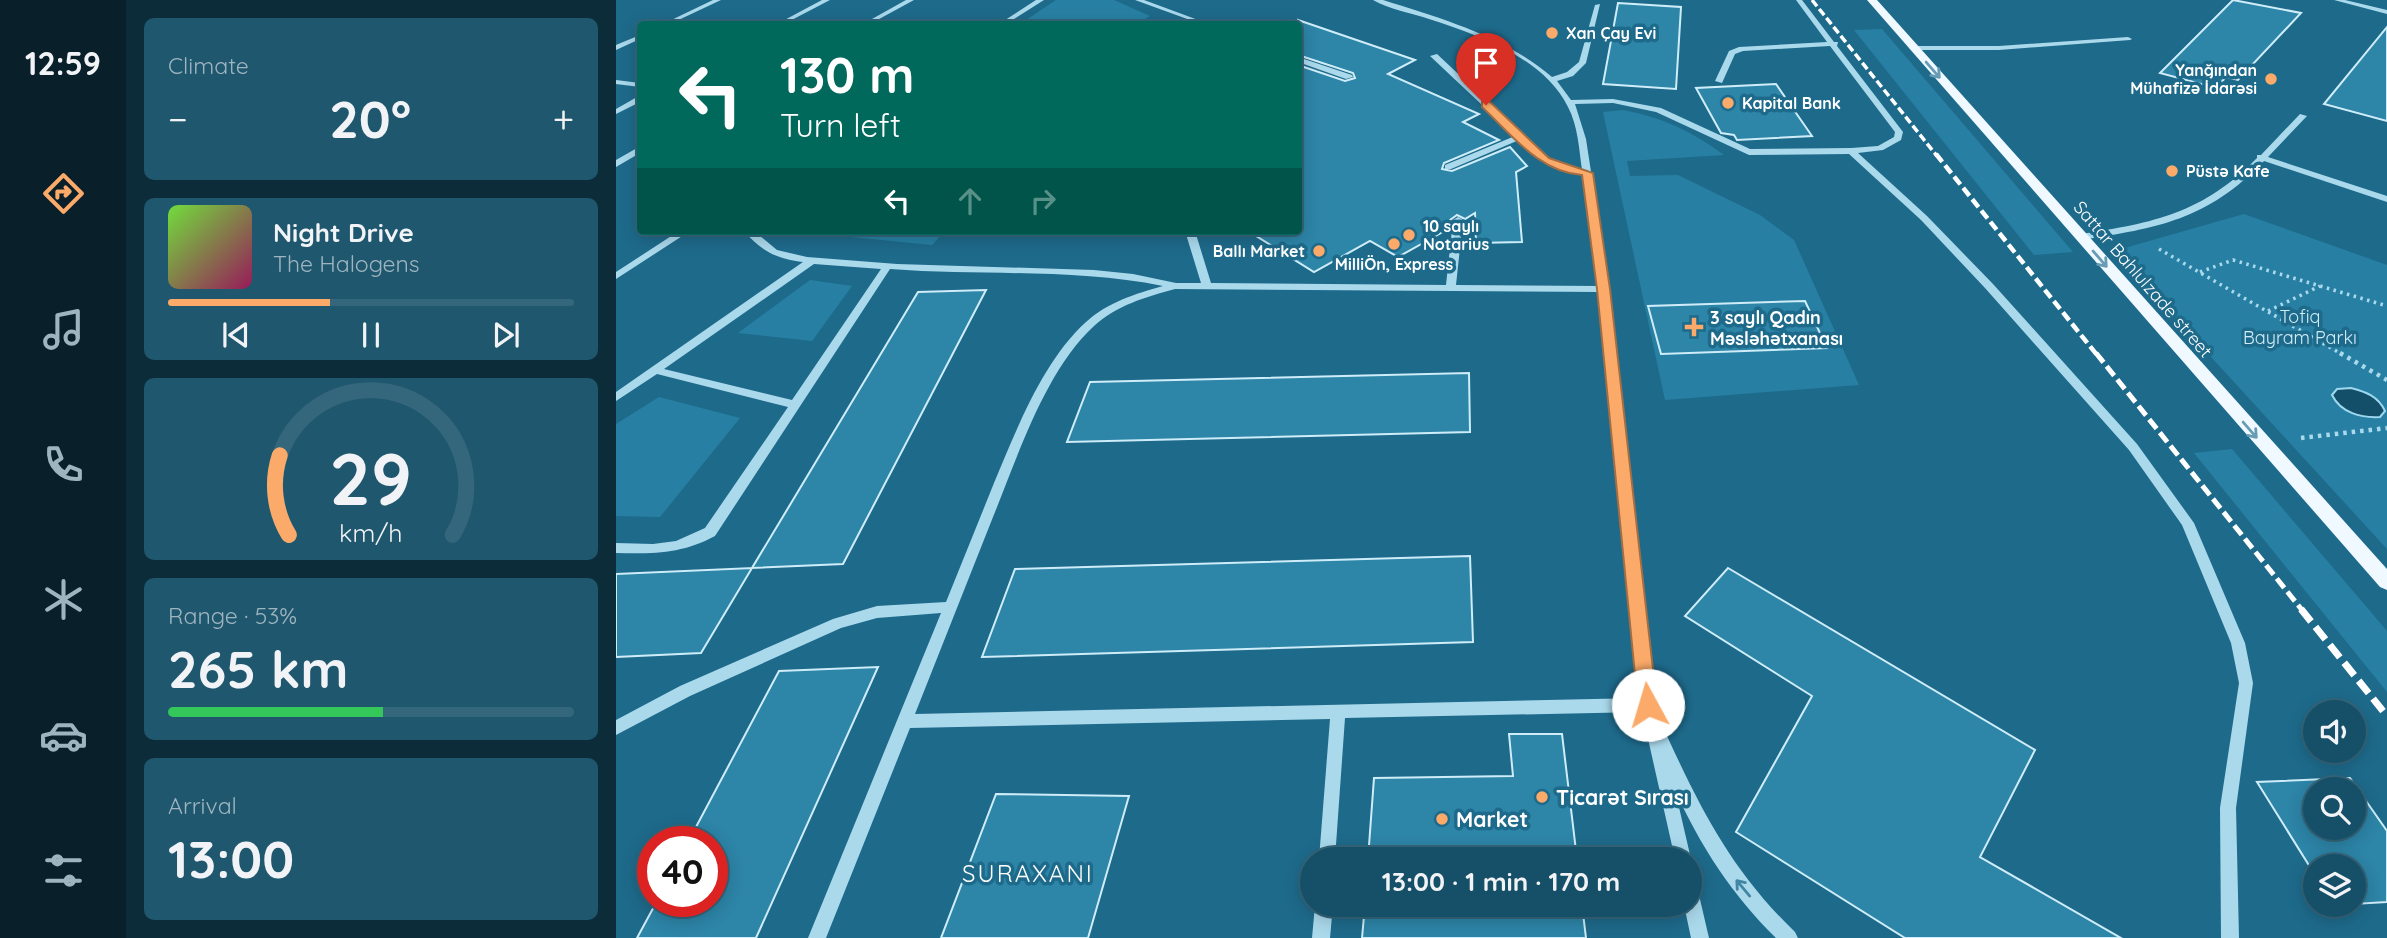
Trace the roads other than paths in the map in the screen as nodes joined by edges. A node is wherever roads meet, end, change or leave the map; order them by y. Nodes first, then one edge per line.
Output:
1 (718, 0) edge
2 (827, 0) edge
3 (911, 0) edge
4 (1041, 0) edge
5 (1138, 0) edge
6 (1376, 0) edge
7 (1799, 0) edge
8 (1872, 0) edge
9 (2337, 0) edge
10 (1598, 5) dead end
11 (2387, 12) edge
12 (672, 21) edge
13 (786, 21) edge
14 (872, 21) edge
15 (1007, 21) edge
16 (1198, 21) edge
17 (637, 38) edge
18 (2128, 39) dead end
19 (1835, 44) junction
20 (616, 48) edge
21 (1914, 48) junction
22 (1434, 56) dead end
23 (1302, 59) edge
24 (1349, 77) dead end
25 (1551, 80) junction
26 (1719, 81) dead end
27 (616, 82) edge
28 (637, 85) edge
29 (637, 101) edge
30 (1569, 102) junction
31 (616, 112) edge
32 (2302, 116) dead end
33 (1520, 137) junction
34 (1851, 151) junction
35 (637, 152) edge
36 (2260, 157) junction
37 (616, 164) edge
38 (1448, 167) dead end
39 (1587, 173) junction
40 (2387, 199) edge
41 (1458, 220) dead end
42 (679, 235) edge
43 (753, 235) edge
44 (1191, 235) edge
45 (2081, 237) junction
46 (813, 260) junction
47 (887, 267) junction
48 (616, 276) edge
49 (1175, 286) junction
50 (1207, 286) junction
51 (1451, 287) junction
52 (1604, 289) junction
53 (654, 370) junction
54 (616, 397) edge
55 (795, 405) junction
56 (616, 548) edge
57 (2387, 582) edge
58 (951, 607) junction
59 (1648, 705) junction
60 (1338, 711) junction
61 (904, 721) junction
62 (616, 728) edge
63 (1328, 847) edge
64 (1679, 847) edge
65 (1323, 917) edge
66 (1695, 917) edge
67 (817, 938) edge
68 (1321, 938) edge
69 (1700, 938) edge
70 (1789, 938) edge
71 (2230, 938) edge

1 - 12 street
2 - 13 street
3 - 14 street
4 - 15 street
5 - 16 street
6 - 25 street
7 - 19 street
8 - 21 main road, Sattar Bahlulzade street
9 - 11 street
10 - 25 street
17 - 20 street
18 - 21 street
19 - 26 street
19 - 34 street
21 -> 45 main road, Sattar Bahlulzade street
22 - 33 street
23 - 24 street
25 - 30 street
27 - 28 street
29 - 31 street
30 - 34 street
30 - 39 street
32 - 36 street
33 - 38 street
33 - 39 street
34 - 71 street
35 - 37 street
36 - 40 lane
36 - 45 street
39 - 52 street
41 - 51 street
42 - 48 street
43 - 46 street
44 - 50 street
45 -> 57 main road, Sattar Bahlulzade street
46 - 47 street
46 - 53 street
47 - 49 street
47 - 55 street
49 - 50 street
49 - 58 street
50 - 51 street
51 - 52 street
52 - 59 street
53 - 54 street
53 - 55 street
55 - 56 street
58 - 61 street
58 - 62 lane
59 - 60 street
59 - 64 street
70 -> 59 street
60 - 61 street
60 - 63 street
61 - 67 street
65 - 68 street
66 - 69 street

